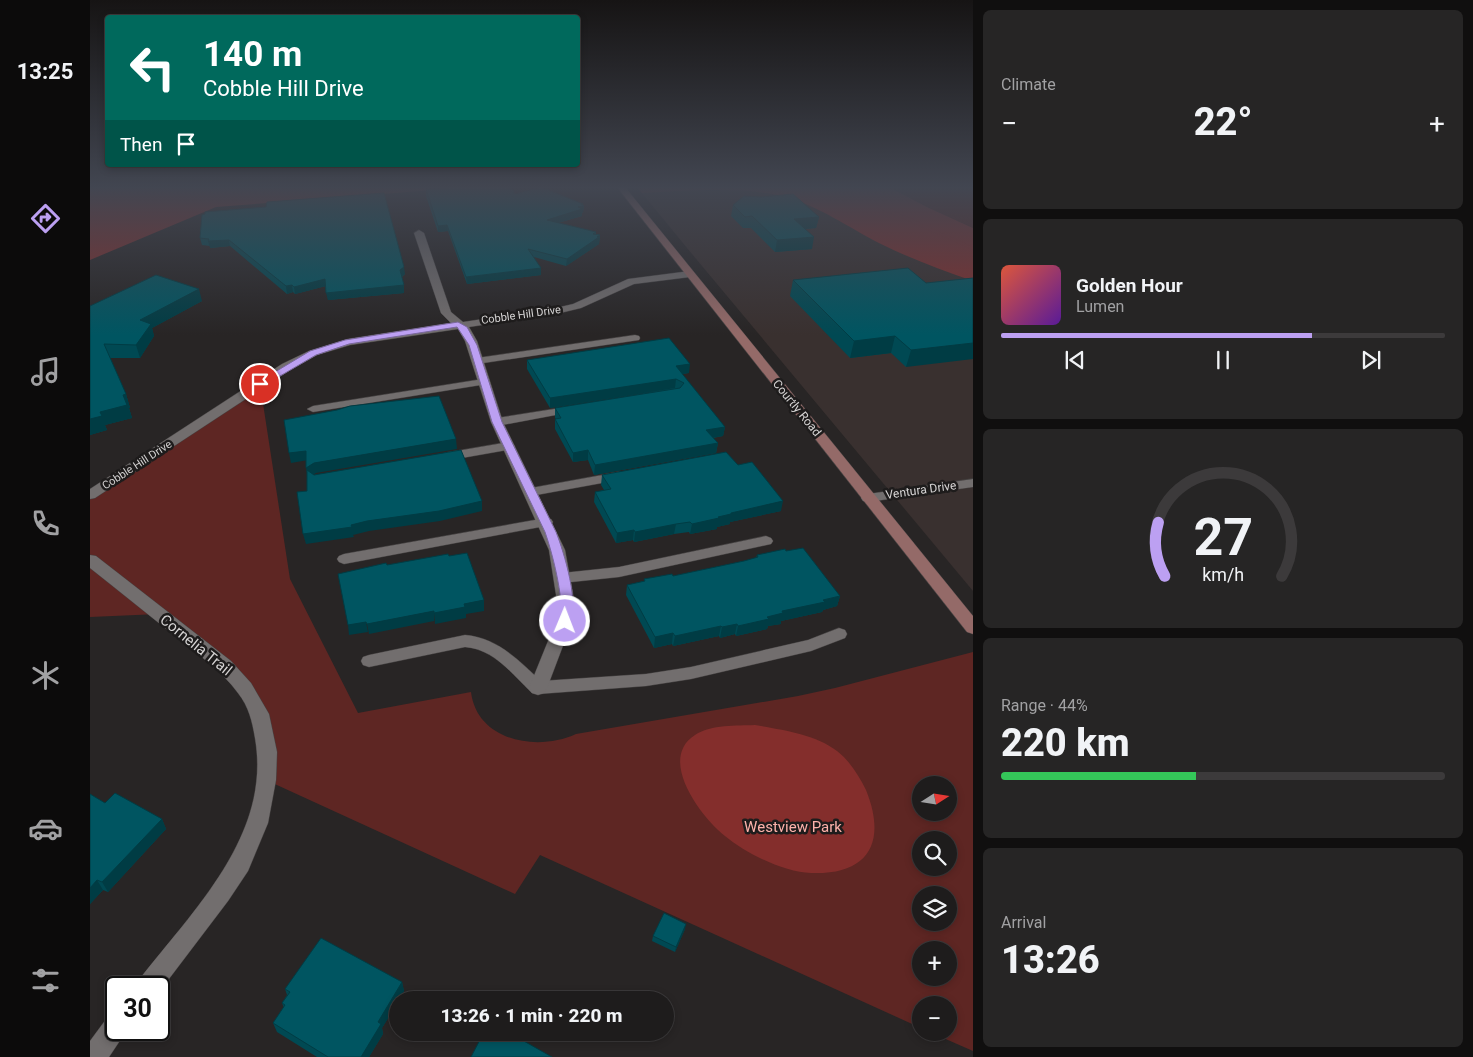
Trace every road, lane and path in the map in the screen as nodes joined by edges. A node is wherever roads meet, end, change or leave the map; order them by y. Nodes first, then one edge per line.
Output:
1 (420, 236) edge
2 (660, 236) edge
3 (690, 274) junction
4 (458, 324) junction
5 (635, 338) dead end
6 (478, 361) junction
7 (483, 382) junction
8 (581, 408) edge
9 (313, 409) dead end
10 (497, 422) junction
11 (508, 446) junction
12 (432, 459) edge
13 (634, 473) edge
14 (973, 483) edge
15 (531, 492) junction
16 (90, 495) edge
17 (868, 498) junction
18 (546, 522) junction
19 (766, 541) dead end
20 (90, 560) edge
21 (344, 560) dead end
22 (562, 578) junction
23 (973, 628) edge
24 (840, 634) dead end
25 (369, 661) dead end
26 (538, 688) junction
27 (156, 976) edge
28 (105, 1041) edge
29 (93, 1057) edge

1 - 4 street
2 - 3 street, Courtly Road
3 - 4 street, Cobble Hill Drive
3 - 17 street, Courtly Road
4 - 6 street
4 - 16 street, Cobble Hill Drive
5 - 6 lane
6 - 7 street
7 - 9 lane
7 - 10 street
8 - 10 lane
10 - 11 street
11 - 12 lane
11 - 15 street
13 - 15 lane
14 - 17 street, Ventura Drive
15 - 18 street
17 - 23 street, Courtly Road
18 - 21 lane
18 - 22 street
19 - 22 lane
20 - 27 street, Cornelia Trail
22 - 26 street
24 - 26 lane
25 - 26 lane
28 - 29 street

